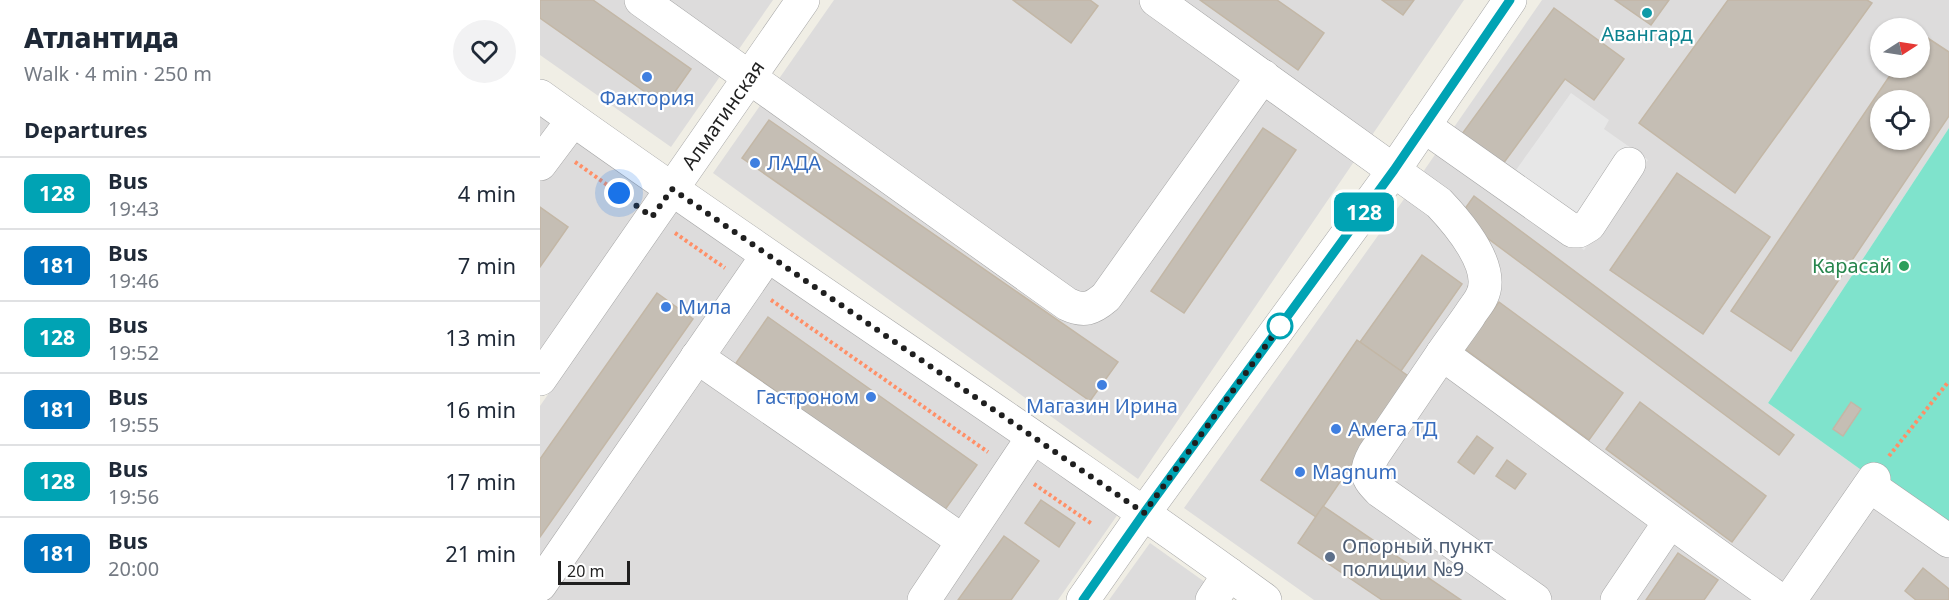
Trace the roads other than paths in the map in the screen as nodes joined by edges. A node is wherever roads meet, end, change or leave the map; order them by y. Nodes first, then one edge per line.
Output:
1 (641, 0) edge
2 (803, 0) edge
3 (1156, 0) edge
4 (1510, 0) edge
5 (1263, 76) junction
6 (750, 77) junction
7 (540, 96) edge
8 (573, 120) junction
9 (1424, 126) junction
10 (547, 155) edge
11 (1629, 165) dead end
12 (1394, 170) junction
13 (672, 189) junction
14 (767, 256) junction
15 (1442, 354) junction
16 (697, 357) junction
17 (540, 378) edge
18 (1033, 437) junction
19 (1144, 513) junction
20 (1669, 523) junction
21 (963, 541) junction
22 (1949, 541) edge
23 (540, 585) edge
24 (1221, 587) edge
25 (924, 600) edge
26 (1083, 600) edge
27 (1265, 600) edge
28 (1535, 600) edge
29 (1617, 600) edge
30 (1780, 600) edge
31 (1790, 600) edge

1 - 6 street
2 - 6 street, Алматинская
3 - 5 street
4 - 9 street
5 - 6 street
5 - 12 street
6 - 13 street, Алматинская
7 - 8 street
8 - 10 street
8 - 13 street
9 - 11 street
9 - 12 street
12 - 15 street
12 - 19 street
13 - 14 street
13 - 17 street, Алматинская
14 - 16 street
14 - 18 street
15 - 20 street
15 - 28 street
16 - 21 street
16 - 23 street
18 - 19 street
18 - 21 street
19 - 24 street
19 - 26 street
20 - 29 street
20 - 30 street
21 - 25 street
22 - 31 street
24 - 27 street

